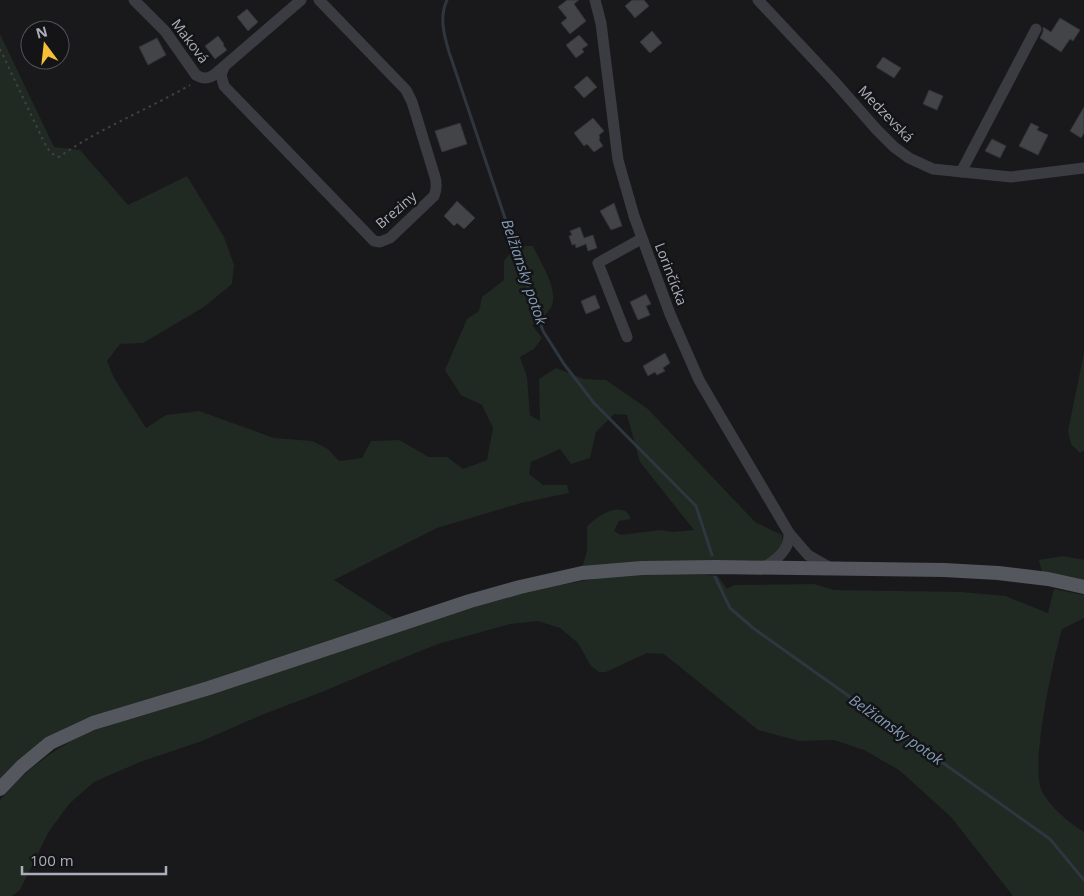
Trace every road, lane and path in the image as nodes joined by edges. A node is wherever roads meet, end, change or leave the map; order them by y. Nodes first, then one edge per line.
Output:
1 (134, 0) edge
2 (301, 0) edge
3 (319, 0) edge
4 (595, 0) edge
5 (758, 0) edge
6 (1036, 29) dead end
7 (0, 49) edge
8 (224, 67) junction
9 (202, 78) junction
10 (1084, 168) edge
11 (960, 172) junction
12 (642, 239) junction
13 (627, 337) dead end
14 (788, 539) junction
15 (800, 548) junction
16 (763, 568) junction
17 (796, 568) junction
18 (831, 568) junction
19 (1084, 587) edge
20 (0, 789) edge

1 - 9 street, Maková
2 - 8 street
3 - 8 street, Breziny
4 - 12 street, Lorinčícka
5 - 11 street, Medzevská
6 - 11 street
7 - 9 path
8 - 9 street
10 - 11 street, Medzevská
12 - 13 street
12 - 14 street, Lorinčícka
14 - 15 street
14 - 16 street
14 - 17 street
15 - 17 street
15 - 18 street
16 - 17 main road
16 - 20 main road
17 - 18 main road
18 - 19 main road

